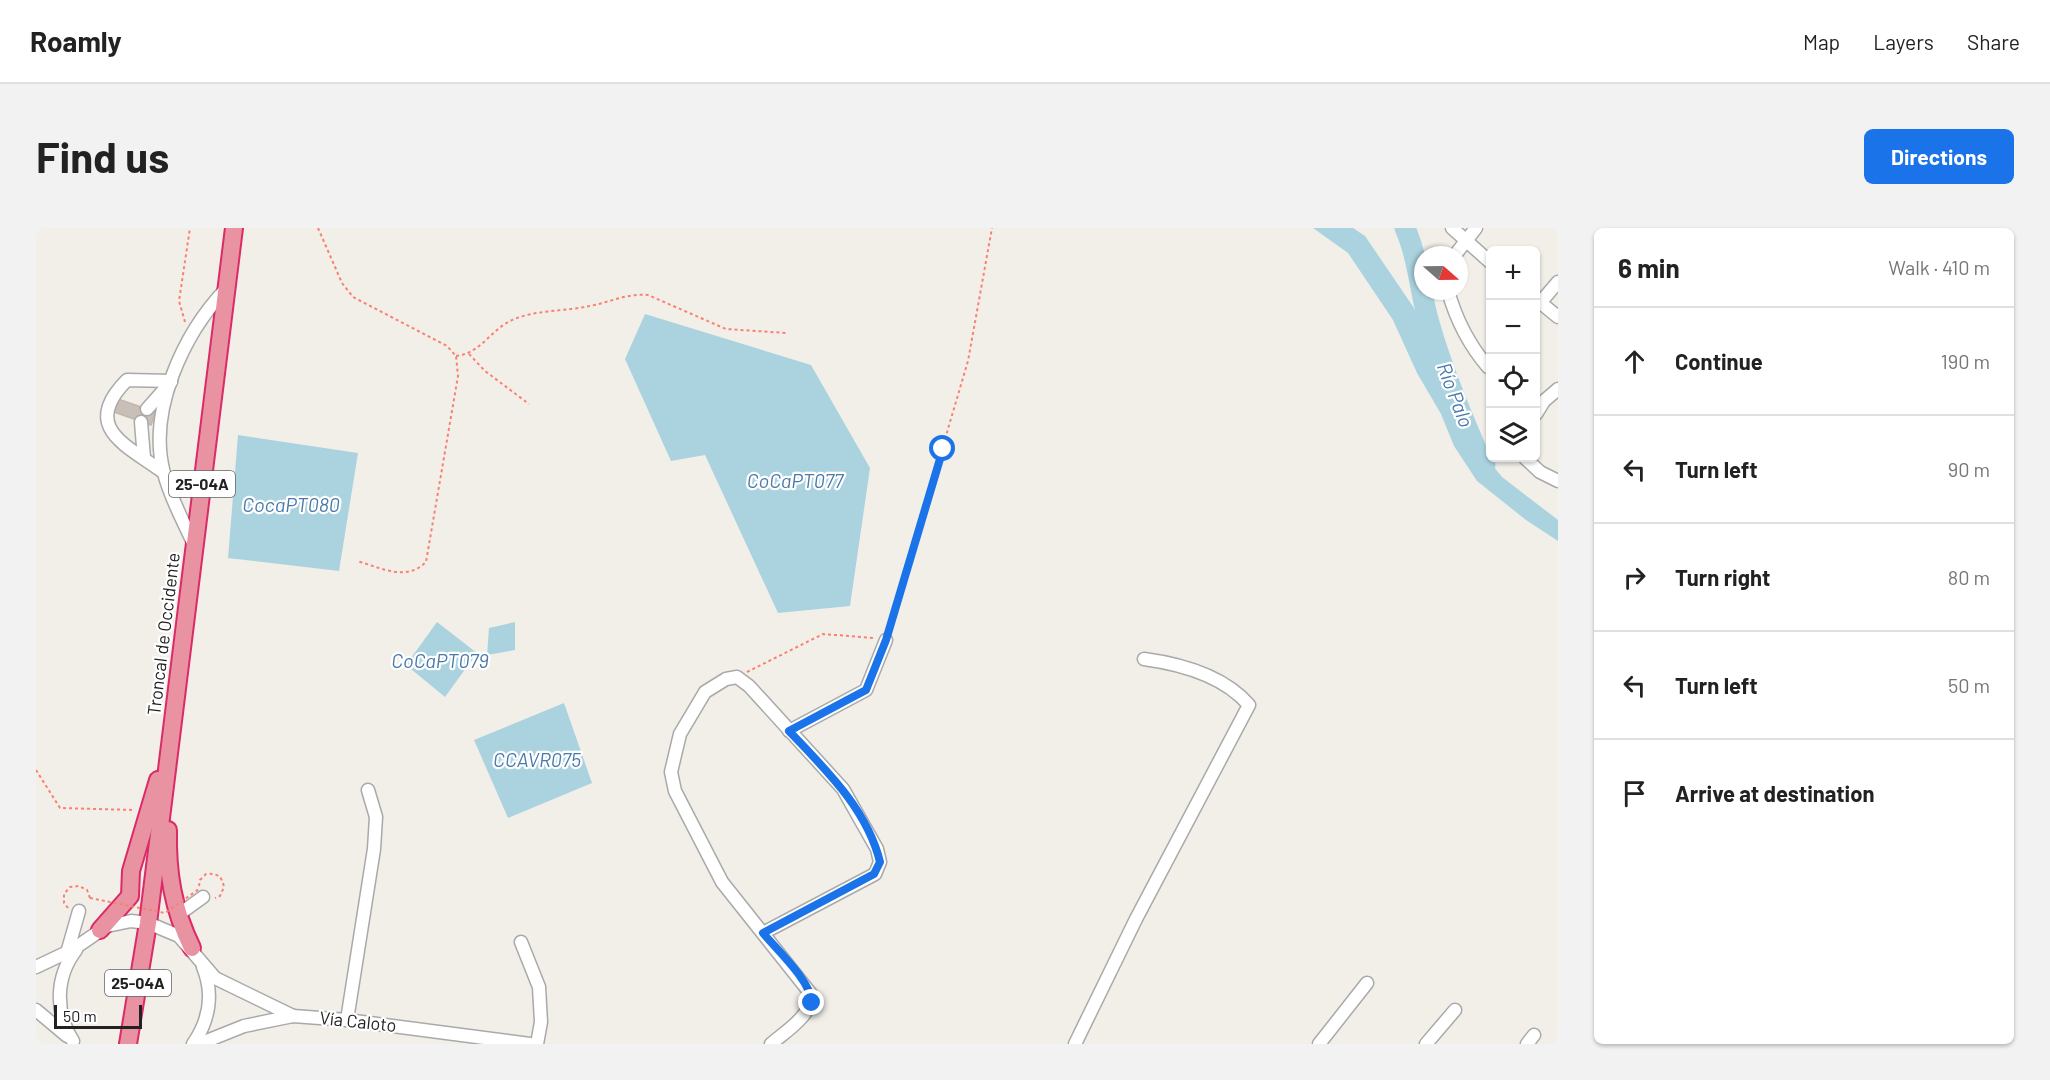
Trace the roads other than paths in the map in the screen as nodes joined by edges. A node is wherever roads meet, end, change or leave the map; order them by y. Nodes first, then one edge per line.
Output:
1 (234, 228) edge
2 (1452, 228) edge
3 (1476, 228) edge
4 (1464, 241) junction
5 (1461, 246) edge
6 (1486, 258) edge
7 (1558, 282) edge
8 (226, 289) junction
9 (1452, 300) edge
10 (1539, 300) edge
11 (1540, 304) edge
12 (1558, 317) edge
13 (1486, 365) edge
14 (171, 381) junction
15 (1558, 389) edge
16 (1540, 408) edge
17 (147, 409) dead end
18 (141, 422) dead end
19 (144, 458) junction
20 (1529, 462) edge
21 (163, 472) junction
22 (1558, 481) edge
23 (194, 547) junction
24 (886, 640) road end
25 (1144, 659) dead end
26 (789, 731) junction
27 (171, 739) junction
28 (368, 790) dead end
29 (204, 897) road end
30 (79, 911) road end
31 (178, 915) junction
32 (148, 922) junction
33 (100, 930) junction
34 (763, 933) junction
35 (85, 940) junction
36 (521, 942) dead end
37 (192, 948) junction
38 (67, 952) junction
39 (202, 963) junction
40 (36, 967) edge
41 (1367, 983) dead end
42 (36, 1010) edge
43 (1455, 1011) dead end
44 (293, 1016) junction
45 (347, 1020) junction
46 (74, 1042) edge
47 (1322, 1043) edge
48 (128, 1044) edge
49 (193, 1044) edge
50 (199, 1044) edge
51 (530, 1044) edge
52 (537, 1044) edge
53 (771, 1044) edge
54 (1075, 1044) edge
55 (1426, 1044) edge

1 - 8 highway, Troncal de Occidente / 25-04A
2 - 4 street
3 - 4 street
4 - 5 street
4 - 6 street
7 - 10 street
8 - 14 street
8 - 23 highway, Troncal de Occidente / 25-04A
9 - 13 street
11 - 12 street
14 - 17 street
14 - 19 street
14 - 21 street
15 - 16 street
18 - 19 street
19 - 21 street
20 - 22 street
21 - 23 street
23 - 27 highway, Troncal de Occidente / 25-04A
24 - 26 street
25 - 54 street
26 - 34 street
26 - 34 street
27 - 31 highway
27 - 32 highway, Troncal de Occidente / 25-04A
27 - 33 highway
28 - 45 street
29 - 31 street
30 - 38 street
31 - 37 highway
32 - 33 street, Vía Caloto
32 - 37 street, Vía Caloto
32 - 48 highway, Troncal de Occidente / 25-04A
33 - 35 street, Vía Caloto
34 - 53 street
35 - 38 street, Vía Caloto
35 - 46 street
36 - 52 street
37 - 39 street, Vía Caloto
38 - 40 street, Vía Caloto
39 - 44 street, Vía Caloto
39 - 49 street
41 - 47 street
42 - 46 street
43 - 55 street
44 - 45 street, Vía Caloto
44 - 50 street, Vía Caloto
45 - 51 street, Vía Caloto

